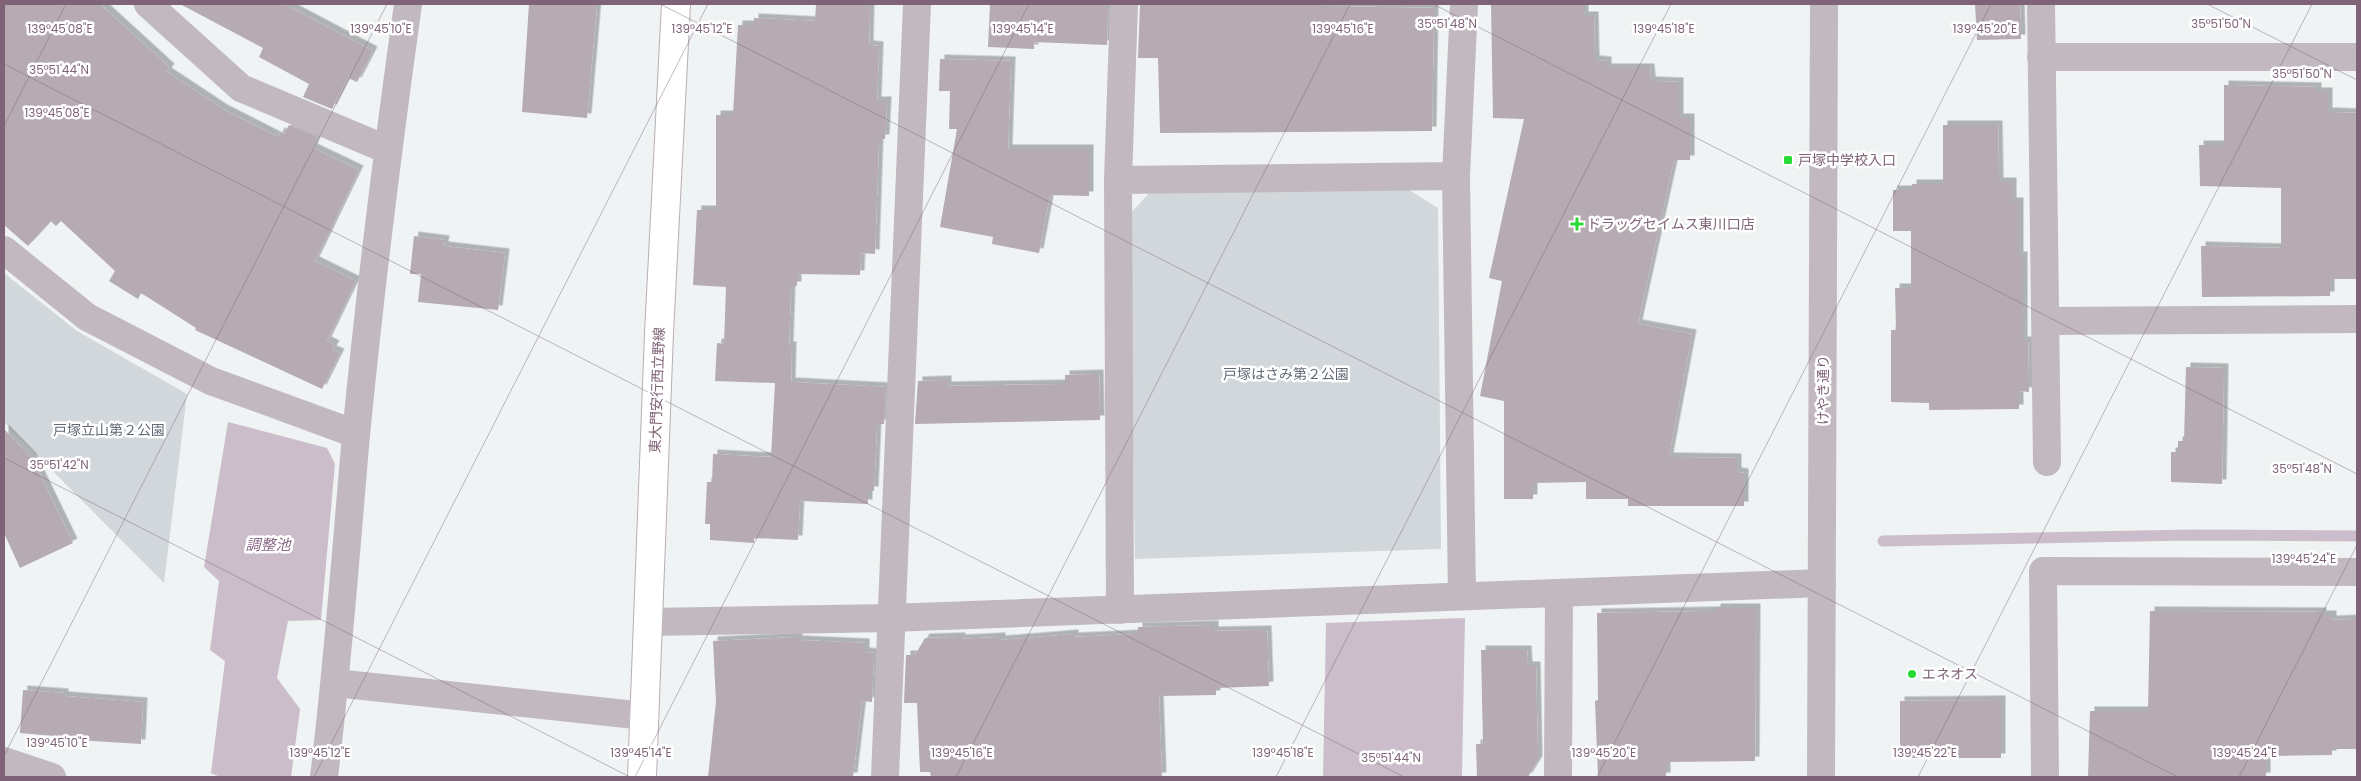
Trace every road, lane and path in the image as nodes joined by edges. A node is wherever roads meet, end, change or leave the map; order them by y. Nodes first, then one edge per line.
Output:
1 (148, 4) edge
2 (408, 4) edge
3 (676, 4) edge
4 (918, 4) edge
5 (1124, 4) edge
6 (1464, 4) edge
7 (1824, 4) edge
8 (2041, 4) edge
9 (2041, 57) junction
10 (2357, 57) edge
11 (388, 150) junction
12 (1456, 176) junction
13 (1118, 180) junction
14 (4, 250) edge
15 (2357, 319) edge
16 (2045, 321) junction
17 (356, 434) junction
18 (2047, 462) dead end
19 (2357, 572) edge
20 (1822, 583) junction
21 (1559, 593) junction
22 (1462, 596) junction
23 (1120, 610) junction
24 (890, 618) junction
25 (649, 622) junction
26 (335, 683) junction
27 (645, 716) junction
28 (4, 761) edge
29 (52, 777) edge
30 (324, 777) edge
31 (642, 777) edge
32 (885, 777) edge
33 (1558, 777) edge
34 (1821, 777) edge
35 (2045, 777) edge

1 - 11 street
2 - 11 street
3 - 25 main road, 東大門安行西立野線
4 - 24 street
5 - 13 street
6 - 12 street
7 - 20 street, けやき通り
8 - 9 street
9 - 10 street
9 - 16 street
11 - 17 street
12 - 13 street
12 - 22 street
13 - 23 street
14 - 17 street
15 - 16 street
16 - 18 street
17 - 26 street
19 - 35 street
20 - 21 street
20 - 34 street, けやき通り
21 - 22 street
21 - 33 street
22 - 23 street
23 - 24 street
24 - 25 street
24 - 32 street
25 - 27 main road, 東大門安行西立野線
26 - 27 street
26 - 30 street
27 - 31 main road, 東大門安行西立野線
28 - 29 street

